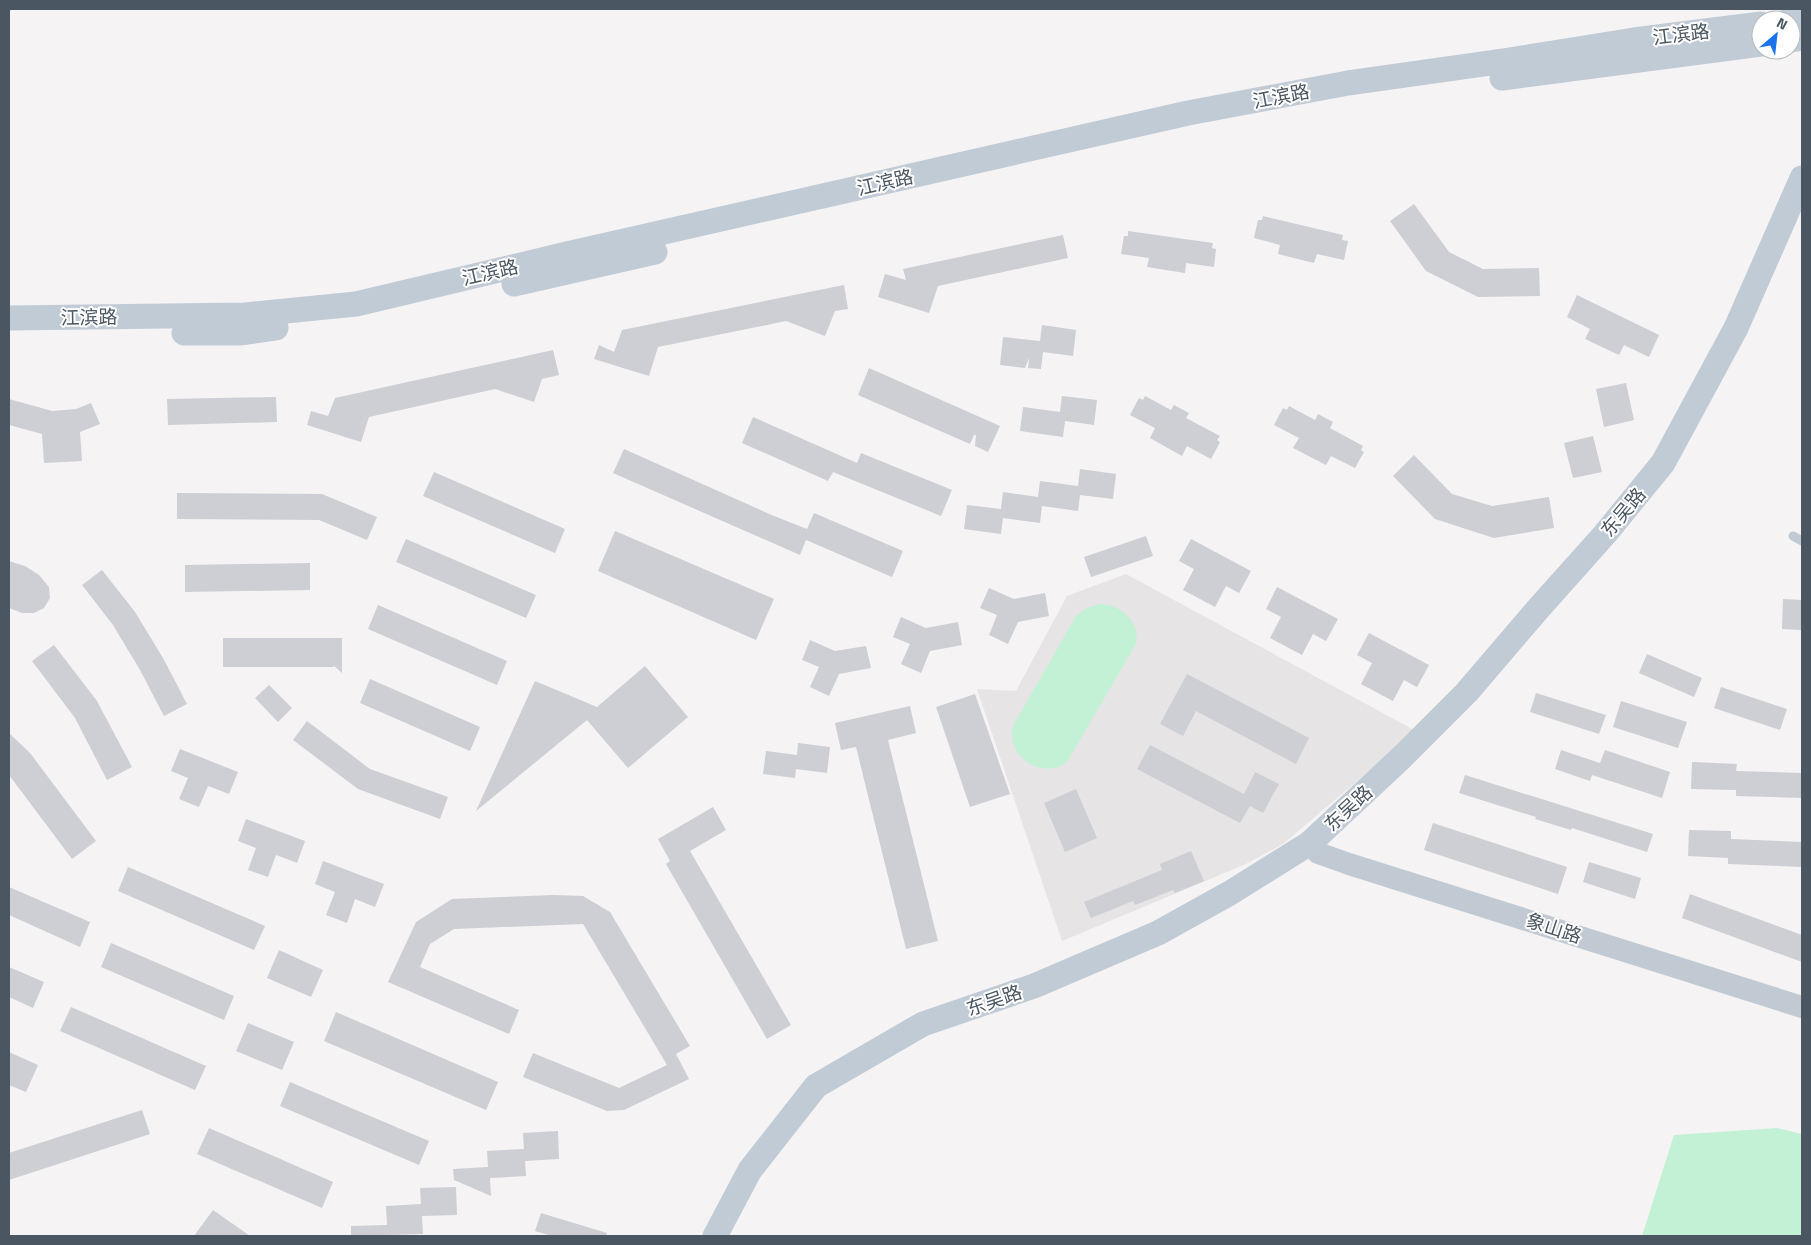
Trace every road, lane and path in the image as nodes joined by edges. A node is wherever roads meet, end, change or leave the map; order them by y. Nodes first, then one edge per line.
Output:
1 (1751, 25) edge
2 (1751, 45) edge
3 (1802, 178) edge
4 (1802, 217) edge
5 (9, 318) edge
6 (9, 334) edge
7 (1793, 536) dead end
8 (1802, 541) edge
9 (1314, 848) junction
10 (1802, 1007) edge
11 (715, 1236) edge
12 (729, 1236) edge

1 - 5 main road, 江滨路
2 - 6 main road, 江滨路
3 - 9 main road, 东吴路
4 - 9 main road, 东吴路
7 - 8 lane
9 - 10 street, 象山路
9 - 11 main road, 东吴路
9 - 12 main road, 东吴路

